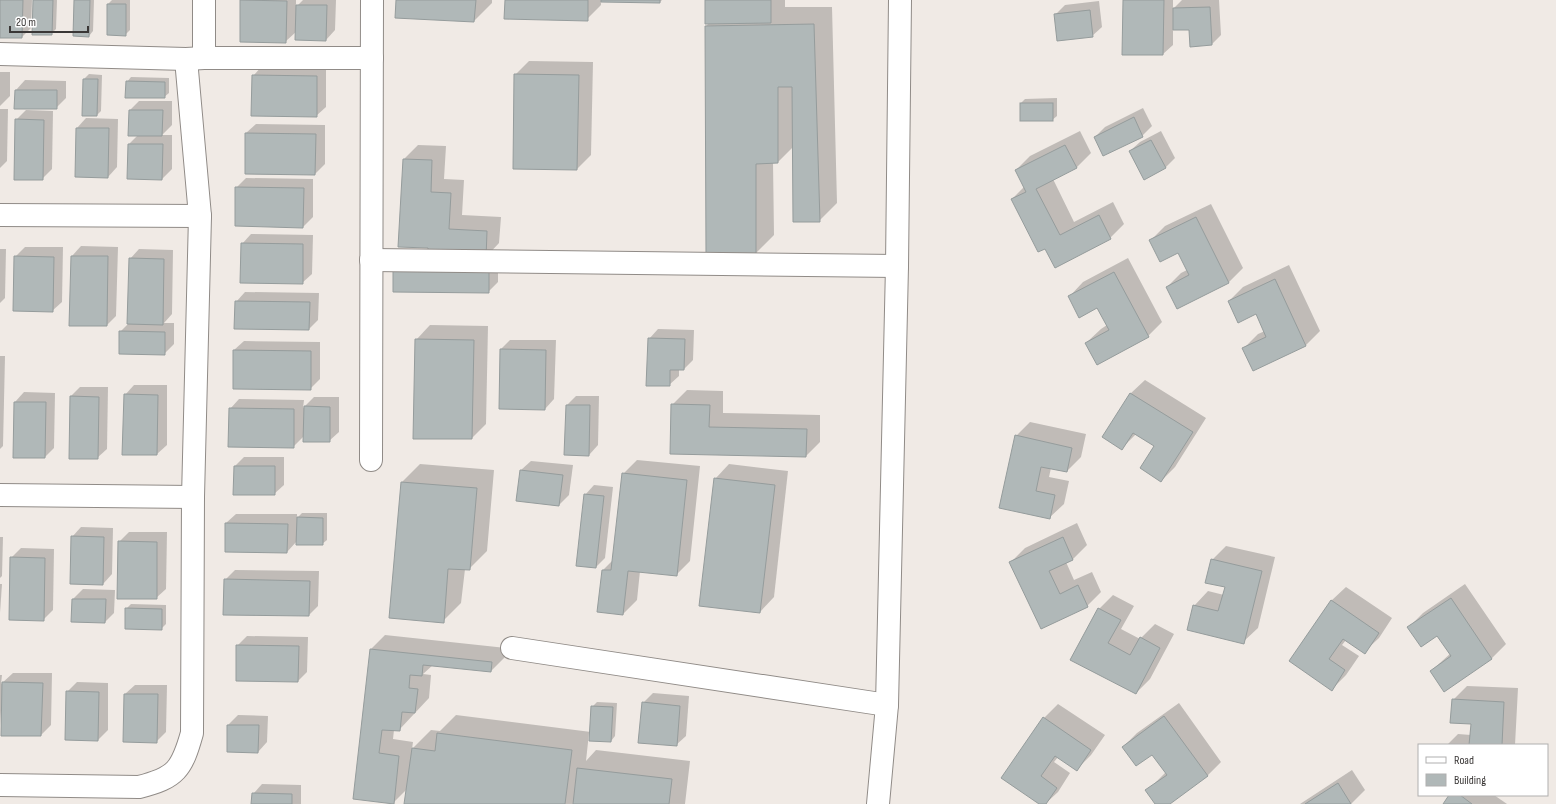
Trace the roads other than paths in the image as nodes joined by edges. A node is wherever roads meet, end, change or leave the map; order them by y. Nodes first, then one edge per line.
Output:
1 (204, 0) edge
2 (372, 0) edge
3 (900, 0) edge
4 (0, 54) edge
5 (372, 58) junction
6 (195, 59) junction
7 (0, 215) edge
8 (200, 216) junction
9 (371, 260) junction
10 (897, 266) junction
11 (371, 460) dead end
12 (0, 495) edge
13 (193, 497) junction
14 (512, 648) dead end
15 (888, 705) junction
16 (0, 785) edge
17 (878, 804) edge

1 - 6 street
2 - 5 street
3 - 10 street
4 - 6 street
5 - 6 street
5 - 9 street
6 - 8 street
7 - 8 street
8 - 13 street
9 - 10 street
9 - 11 street
10 - 15 street
12 - 13 street
13 - 16 street
14 - 15 street
15 - 17 street

